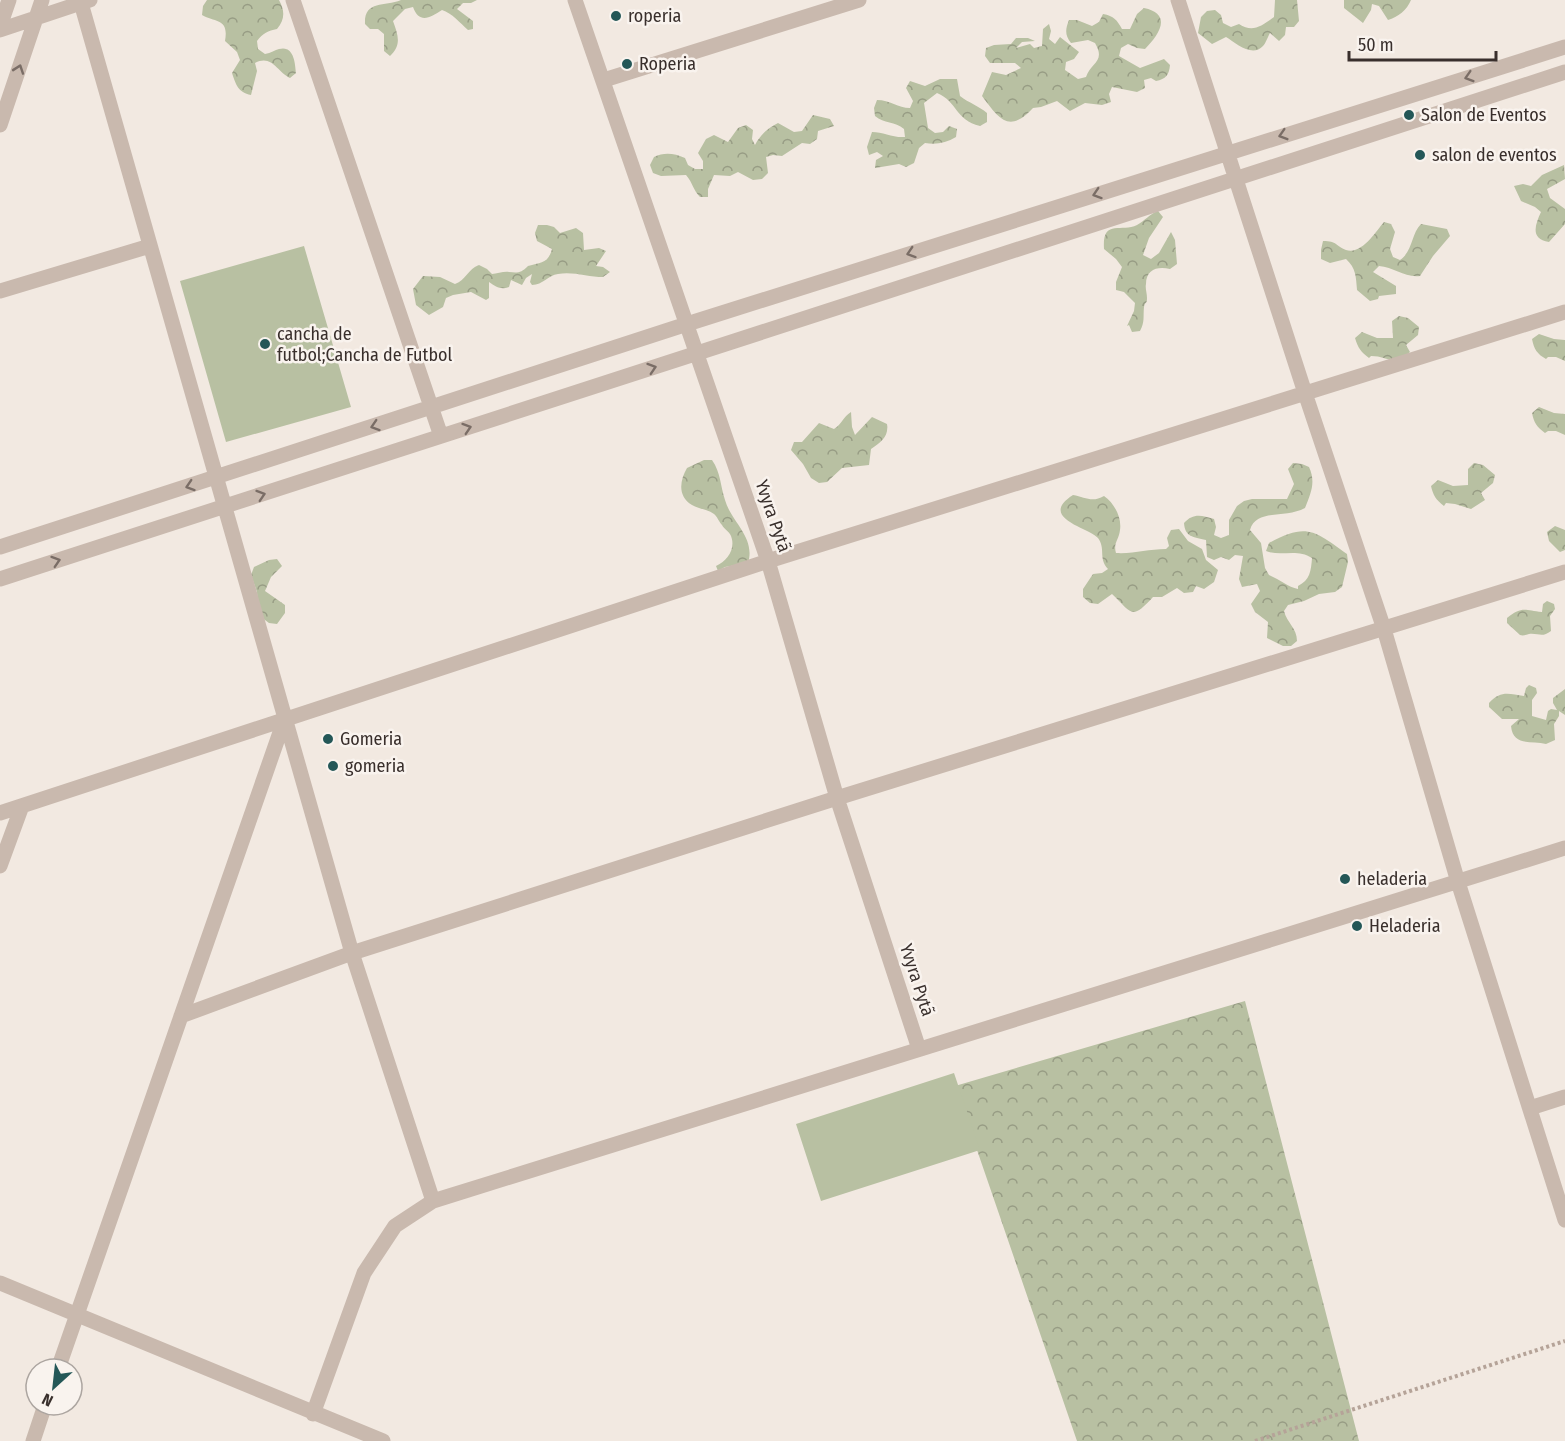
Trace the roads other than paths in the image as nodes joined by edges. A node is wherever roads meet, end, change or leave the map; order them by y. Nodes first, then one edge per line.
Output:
1 (9, 0) edge
2 (42, 0) edge
3 (293, 0) edge
4 (575, 0) edge
5 (859, 0) edge
6 (1178, 0) edge
7 (86, 2) edge
8 (36, 18) junction
9 (0, 28) edge
10 (1565, 47) edge
11 (1565, 72) edge
12 (604, 80) junction
13 (0, 124) edge
14 (1228, 152) junction
15 (1236, 178) junction
16 (150, 246) junction
17 (0, 291) edge
18 (1565, 312) edge
19 (687, 324) junction
20 (697, 353) junction
21 (1305, 393) junction
22 (431, 407) junction
23 (441, 436) junction
24 (216, 478) junction
25 (225, 506) junction
26 (0, 547) edge
27 (768, 561) junction
28 (1565, 572) edge
29 (0, 579) edge
30 (1384, 629) junction
31 (285, 718) junction
32 (837, 798) junction
33 (22, 806) junction
34 (0, 813) edge
35 (1565, 848) edge
36 (0, 866) edge
37 (1458, 882) junction
38 (352, 953) junction
39 (181, 1016) junction
40 (919, 1049) junction
41 (1565, 1097) edge
42 (1530, 1108) junction
43 (434, 1201) junction
44 (1565, 1220) edge
45 (0, 1283) edge
46 (77, 1315) junction
47 (62, 1357) edge
48 (313, 1414) junction
49 (41, 1417) edge
50 (33, 1441) edge
51 (383, 1441) edge

1 - 9 street
2 - 8 street
3 - 22 street
4 - 12 street, Yvyra Pytã
5 - 12 street
6 - 14 street
7 - 8 street
7 - 16 street
8 - 9 street
13 -> 8 street
10 -> 14 street
11 - 15 street
12 - 19 street, Yvyra Pytã
14 - 15 street
14 -> 19 street
15 - 20 street
15 - 21 street
16 - 17 street
16 - 24 street
18 - 21 street
19 - 20 street, Yvyra Pytã
19 - 22 street
23 -> 20 street
20 - 27 street, Yvyra Pytã
21 - 27 street
21 - 30 street
22 - 23 street
22 -> 24 street
25 -> 23 street
24 - 25 street
24 -> 26 street
29 -> 25 street
25 - 31 street
27 - 31 street
27 - 32 street, Yvyra Pytã
28 - 30 street
30 - 32 street
30 - 37 street
31 - 33 street
31 - 38 street
31 - 39 street
32 - 38 street
32 - 40 street, Yvyra Pytã
33 - 34 street
33 - 36 street
35 - 37 street
37 - 40 street
37 - 42 street
38 - 39 street
38 - 43 street
39 - 46 street
40 - 43 street
41 - 42 street
42 - 44 street
43 - 48 street
45 - 46 street
46 - 47 street
46 - 48 street
48 - 51 street
49 - 50 street

